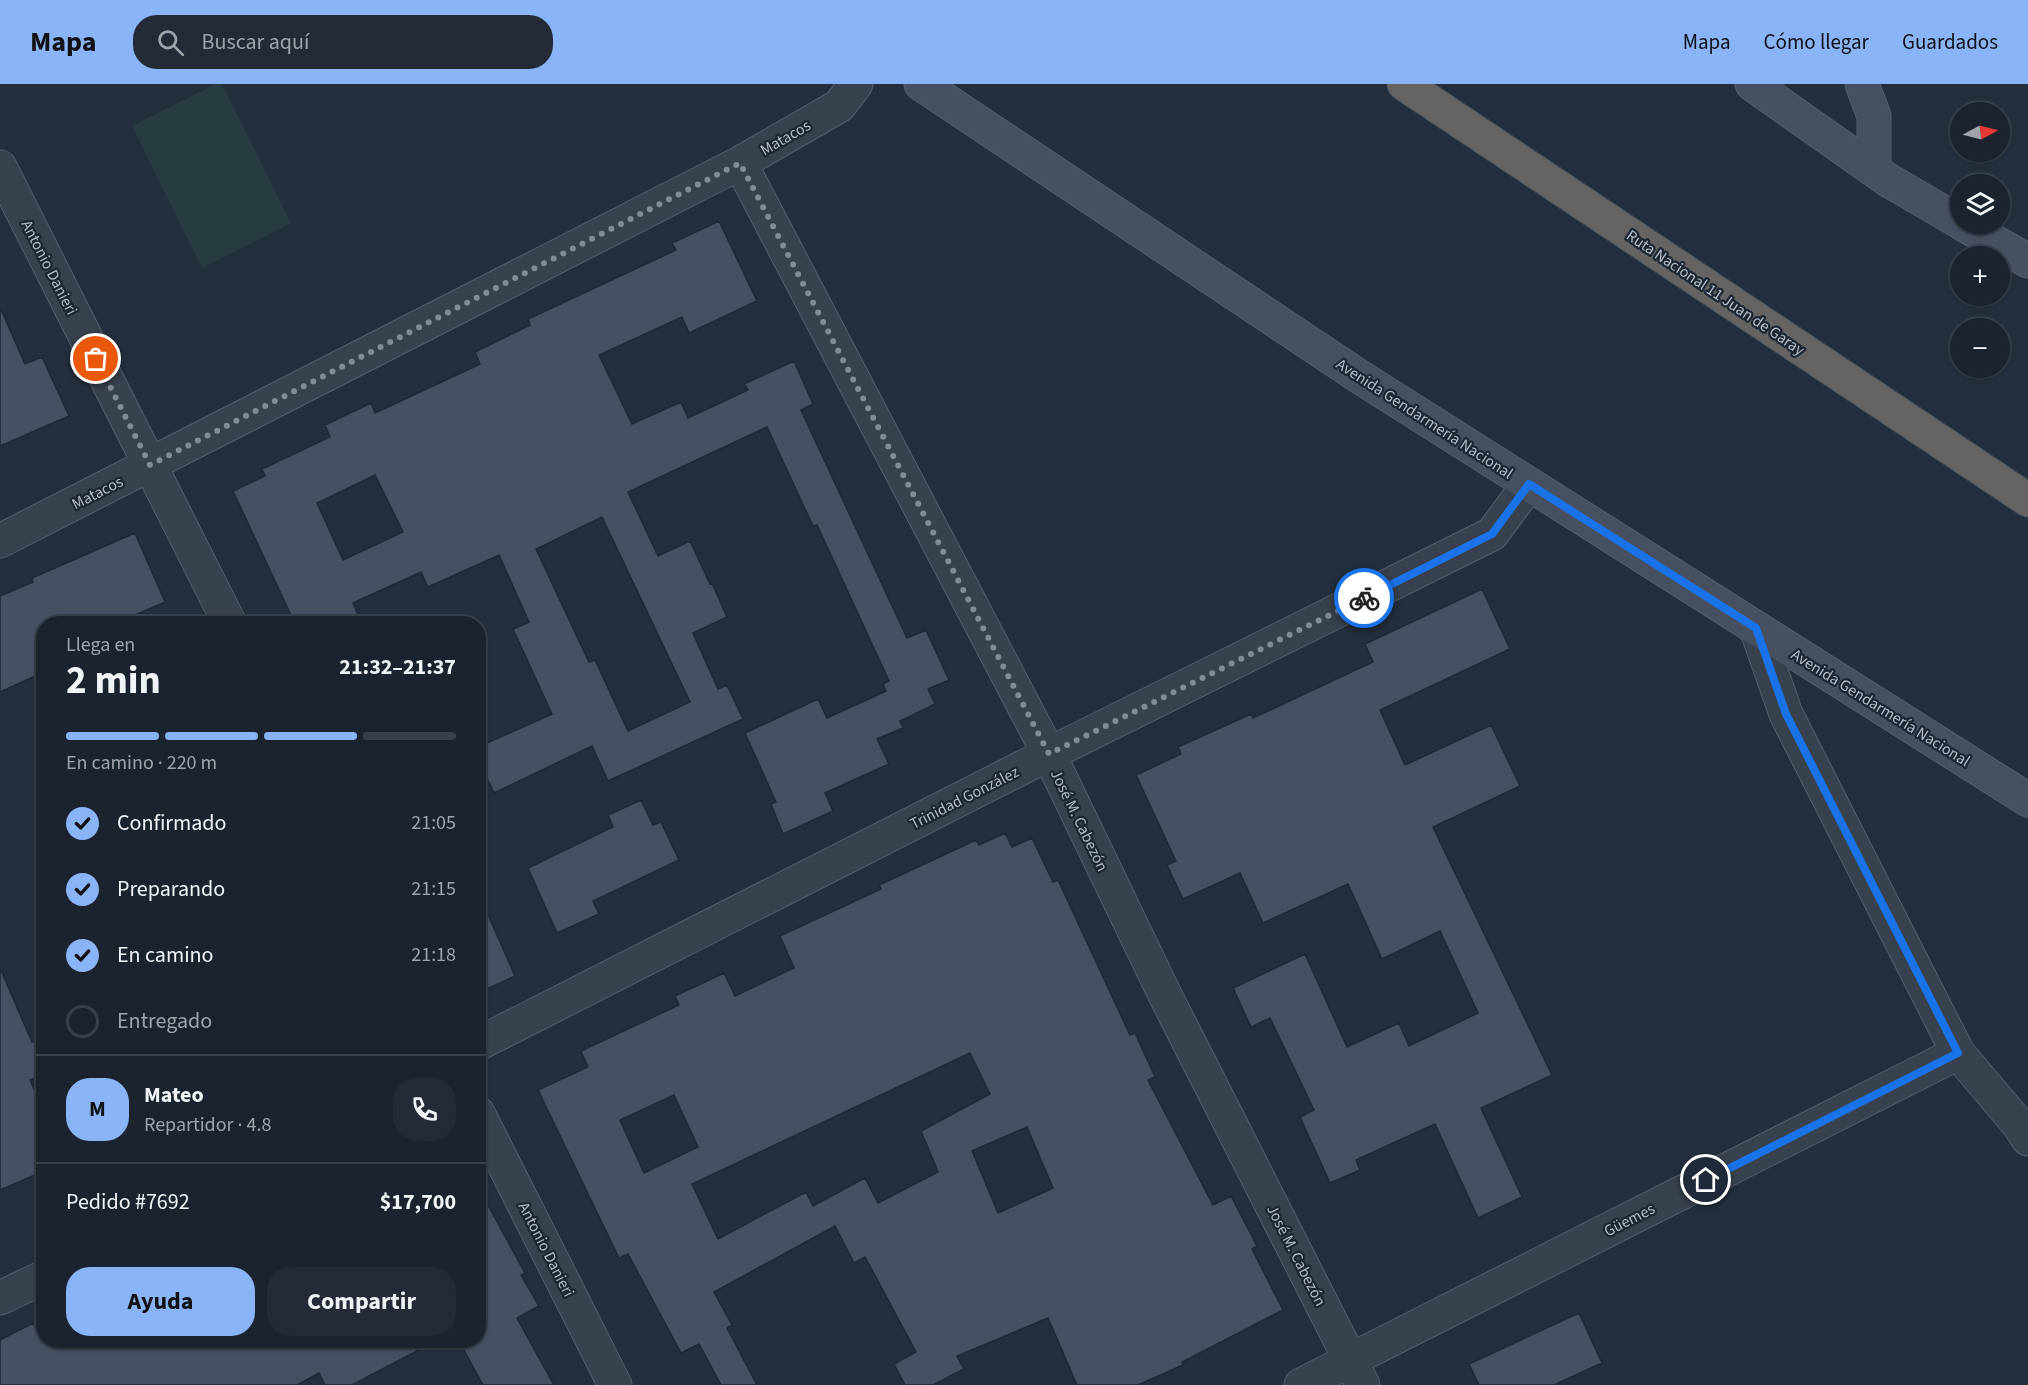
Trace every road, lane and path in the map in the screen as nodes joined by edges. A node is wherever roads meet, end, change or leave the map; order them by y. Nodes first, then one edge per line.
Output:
1 (856, 84) edge
2 (921, 84) edge
3 (1404, 84) edge
4 (1752, 84) edge
5 (1862, 84) edge
6 (740, 163) junction
7 (0, 167) edge
8 (1874, 170) junction
9 (1950, 216) edge
10 (1981, 234) edge
11 (2028, 261) edge
12 (150, 465) junction
13 (1529, 484) junction
14 (2028, 500) edge
15 (0, 541) edge
16 (226, 616) edge
17 (1756, 628) junction
18 (1049, 754) junction
19 (2028, 800) edge
20 (486, 1040) edge
21 (1958, 1053) junction
22 (486, 1129) edge
23 (2028, 1139) edge
24 (36, 1281) edge
25 (0, 1298) edge
26 (1357, 1372) edge
27 (615, 1385) edge
28 (1301, 1385) edge

1 - 6 street, Matacos
2 - 13 main road, Avenida Gendarmería Nacional
3 - 14 highway, Ruta Nacional 11 Juan de Garay
4 - 8 main road
5 - 8 main road
6 - 12 street, Matacos
6 - 18 street, José M. Cabezón
7 - 12 street, Antonio Danieri
8 - 9 main road
10 - 11 main road
12 - 15 street, Matacos
12 - 16 street, Antonio Danieri
13 - 17 main road, Avenida Gendarmería Nacional
13 - 18 street, Trinidad González
17 - 19 main road, Avenida Gendarmería Nacional
17 - 21 street
18 - 20 street, Trinidad González
18 - 26 street, José M. Cabezón
21 - 23 street
21 - 26 street, Güemes
22 - 27 street, Antonio Danieri
24 - 25 street
26 - 28 street, Güemes

